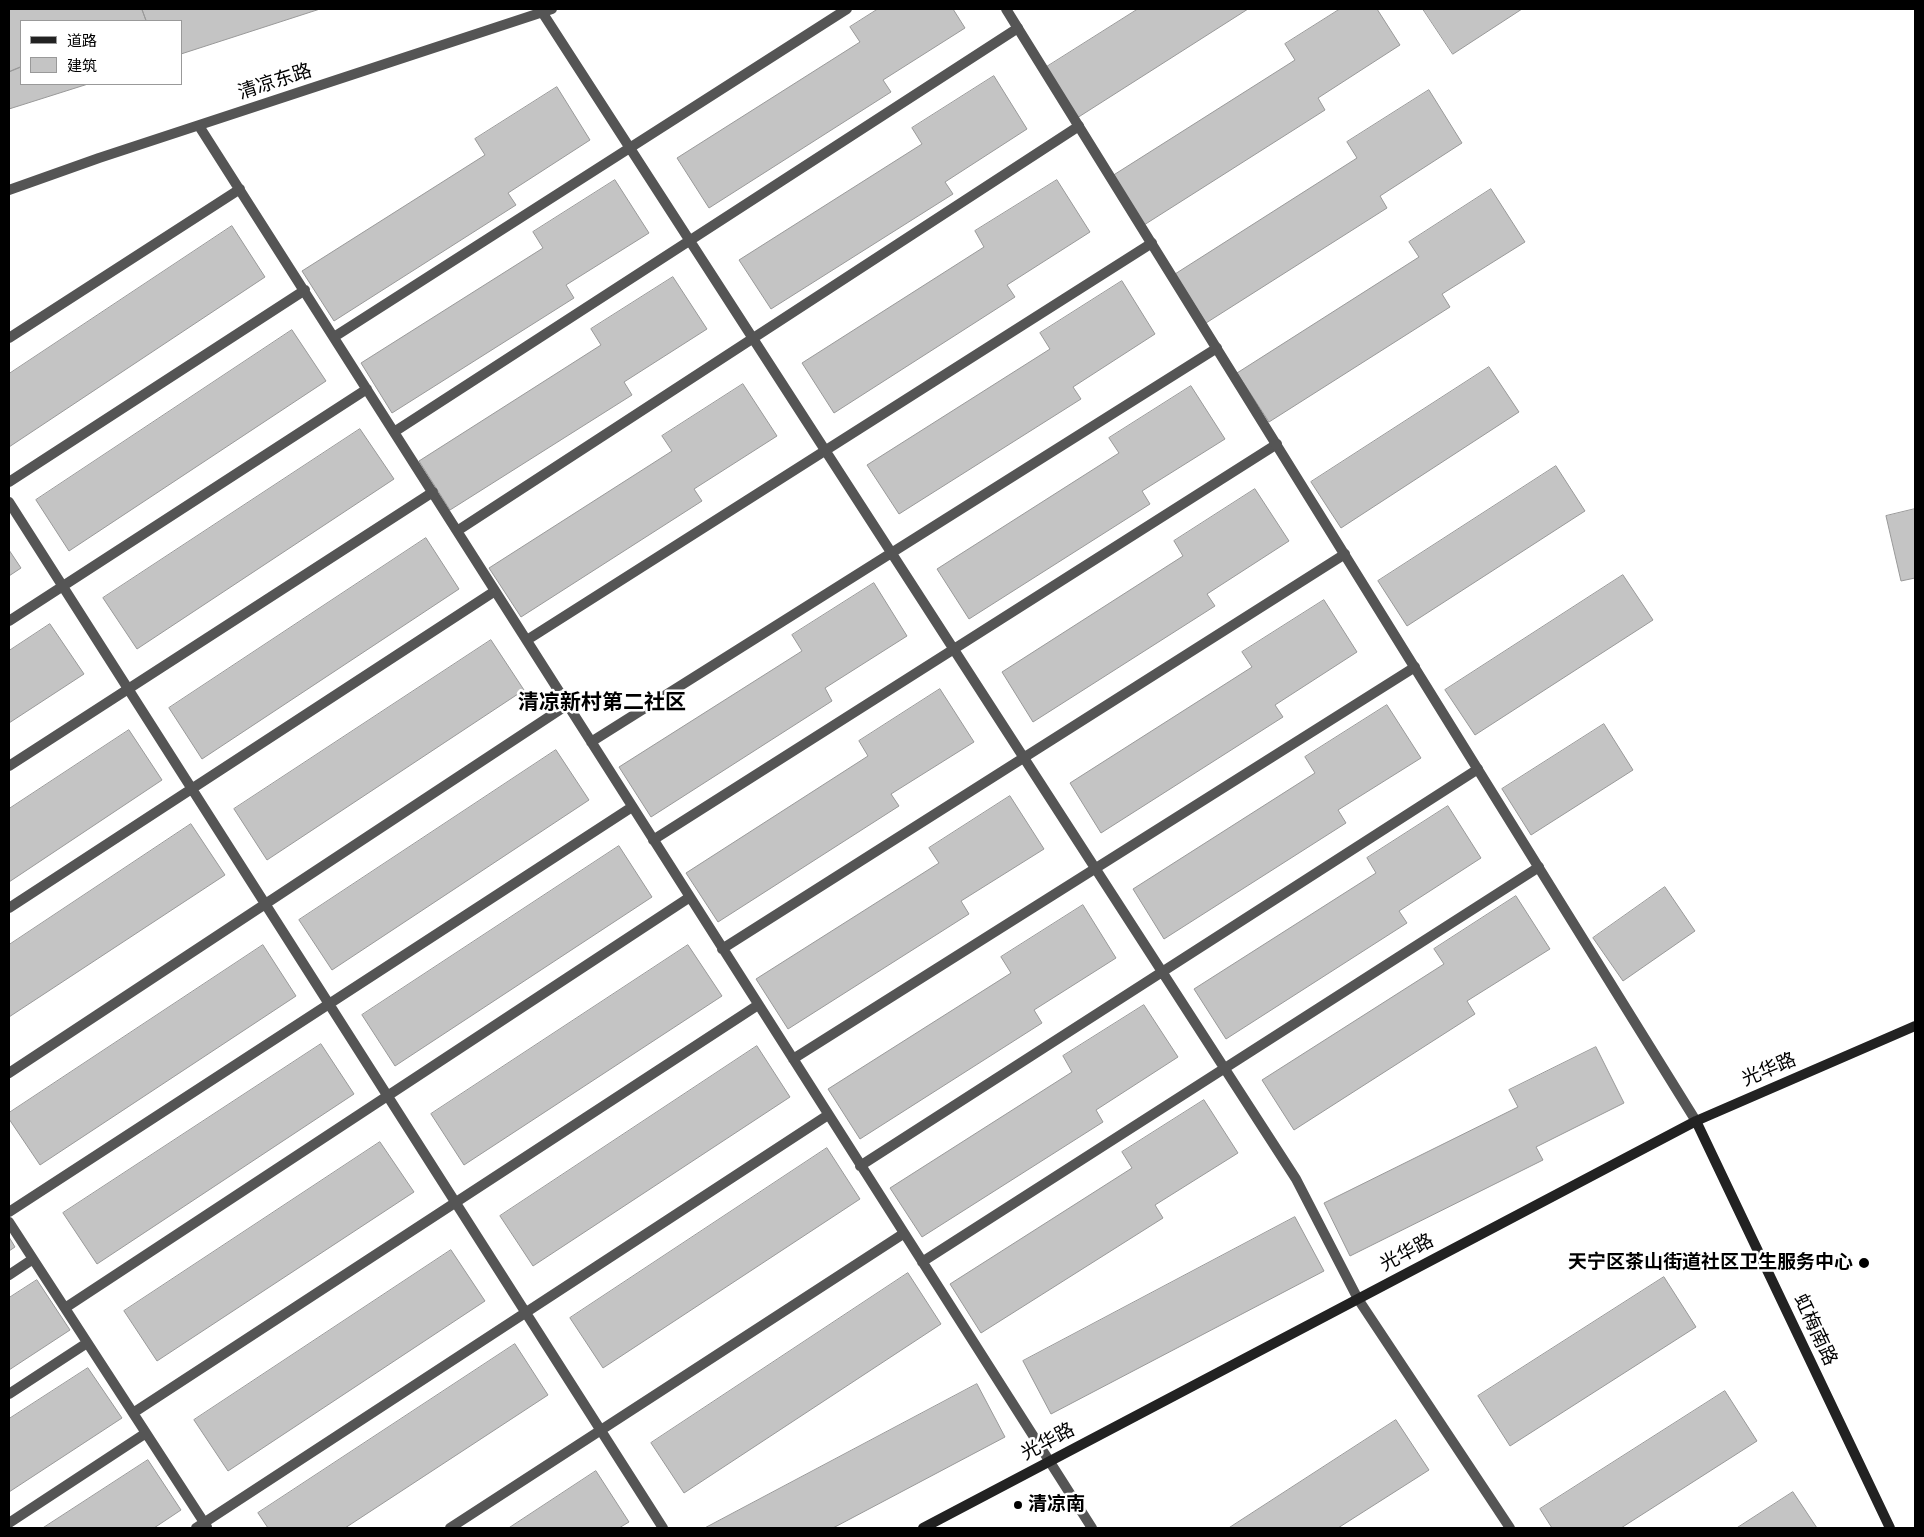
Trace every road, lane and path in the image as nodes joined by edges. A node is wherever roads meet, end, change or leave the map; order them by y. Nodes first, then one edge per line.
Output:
1 (552, 9) edge
2 (847, 9) edge
3 (1006, 9) edge
4 (542, 12) junction
5 (1018, 28) junction
6 (199, 126) junction
7 (1079, 126) junction
8 (629, 149) junction
9 (240, 189) junction
10 (9, 190) edge
11 (689, 240) junction
12 (1152, 243) junction
13 (305, 290) junction
14 (334, 337) junction
15 (9, 338) edge
16 (752, 338) junction
17 (1217, 348) junction
18 (367, 389) junction
19 (394, 432) junction
20 (1277, 444) junction
21 (825, 451) junction
22 (9, 482) edge
23 (433, 492) junction
24 (9, 502) edge
25 (457, 531) junction
26 (891, 553) junction
27 (1345, 554) junction
28 (63, 586) junction
29 (495, 591) junction
30 (9, 621) edge
31 (527, 640) junction
32 (954, 650) junction
33 (1415, 667) junction
34 (128, 689) junction
35 (567, 704) junction
36 (592, 742) junction
37 (1023, 758) junction
38 (9, 766) edge
39 (1478, 769) junction
40 (192, 789) junction
41 (632, 807) junction
42 (653, 840) junction
43 (1539, 867) junction
44 (1095, 869) junction
45 (690, 897) junction
46 (266, 904) junction
47 (9, 908) edge
48 (722, 948) junction
49 (1162, 972) junction
50 (329, 1004) junction
51 (758, 1005) junction
52 (1915, 1026) edge
53 (793, 1059) junction
54 (1224, 1069) junction
55 (9, 1073) edge
56 (388, 1096) junction
57 (828, 1115) junction
58 (1696, 1121) junction
59 (860, 1166) junction
60 (456, 1203) junction
61 (9, 1212) edge
62 (9, 1222) edge
63 (903, 1234) junction
64 (33, 1259) junction
65 (922, 1262) junction
66 (9, 1275) edge
67 (1358, 1299) junction
68 (65, 1308) junction
69 (526, 1312) junction
70 (87, 1343) junction
71 (9, 1394) edge
72 (133, 1413) junction
73 (601, 1430) junction
74 (146, 1433) junction
75 (1048, 1462) junction
76 (9, 1523) edge
77 (203, 1526) edge
78 (450, 1528) edge
79 (663, 1528) edge
80 (922, 1528) edge
81 (1092, 1528) edge
82 (1510, 1528) edge
83 (1890, 1528) edge

1 - 4 street, 清凉东路
2 - 8 street
3 - 5 street
4 - 6 street, 清凉东路
4 - 8 street
5 - 7 street
5 - 11 street
6 - 9 street
6 - 10 street, 清凉东路
7 - 12 street
7 - 16 street
8 - 11 street
8 - 14 street
9 - 13 street
9 - 15 street
11 - 16 street
11 - 19 street
12 - 17 street
12 - 21 street
13 - 14 street
13 - 22 street
14 - 18 street
16 - 21 street
16 - 25 street
17 - 20 street
17 - 26 street
18 - 19 street
18 - 28 street
19 - 23 street
20 - 27 street
20 - 32 street
21 - 26 street
21 - 31 street
23 - 25 street
23 - 34 street
24 - 28 street
25 - 29 street
26 - 32 street
26 - 36 street
27 - 33 street
27 - 37 street
28 - 30 street
28 - 34 street
29 - 31 street
29 - 40 street
31 - 35 street
32 - 37 street
32 - 42 street
33 - 39 street
33 - 44 street
34 - 38 street
34 - 40 street
35 - 36 street
35 - 46 street
36 - 41 street
37 - 44 street
37 - 48 street
39 - 43 street
39 - 49 street
40 - 46 street
40 - 47 street
41 - 42 street
41 - 50 street
42 - 45 street
43 - 54 street
43 - 58 street
44 - 49 street
44 - 53 street
45 - 48 street
45 - 56 street
46 - 50 street
46 - 55 street
48 - 51 street
49 - 54 street
49 - 59 street
50 - 56 street
50 - 61 street
51 - 53 street
51 - 60 street
52 - 58 main road, 光华路
53 - 57 street
54 - 65 street
54 - 67 street
56 - 60 street
56 - 68 street
57 - 59 street
57 - 69 street
58 - 67 main road, 光华路
58 - 83 main road, 虹梅南路
59 - 63 street
60 - 69 street
60 - 72 street
62 - 64 street
63 - 65 street
63 - 73 street
64 - 66 street
64 - 68 street
65 - 75 street
67 - 75 main road, 光华路
67 - 82 street
68 - 70 street
69 - 73 street
69 - 77 street
70 - 71 street
70 - 72 street
72 - 74 street
73 - 78 street
73 - 79 street
74 - 76 street
74 - 77 street
75 - 80 main road, 光华路
75 - 81 street

